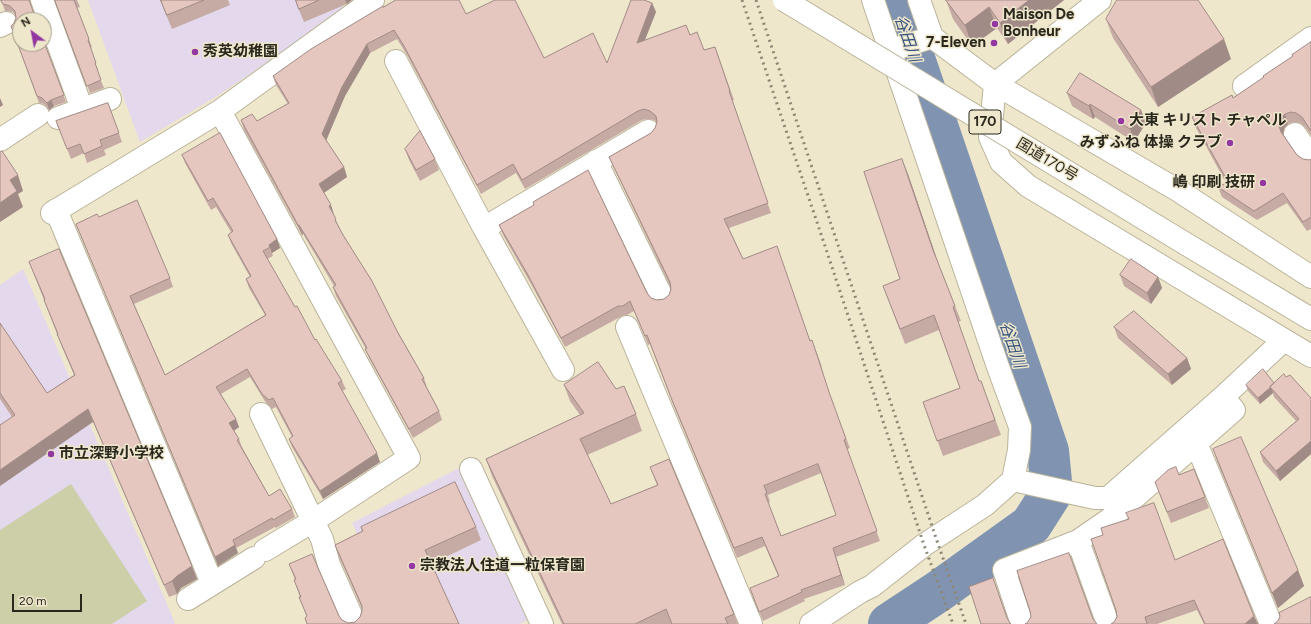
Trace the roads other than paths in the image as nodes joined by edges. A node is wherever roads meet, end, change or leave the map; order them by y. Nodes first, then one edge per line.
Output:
1 (42, 0) edge
2 (374, 0) edge
3 (784, 0) edge
4 (872, 0) edge
5 (919, 0) edge
6 (1100, 0) edge
7 (932, 37) junction
8 (1310, 42) edge
9 (889, 51) junction
10 (396, 61) dead end
11 (994, 84) junction
12 (1244, 86) dead end
13 (110, 99) dead end
14 (82, 109) junction
15 (220, 111) junction
16 (648, 131) dead end
17 (1295, 134) dead end
18 (0, 140) edge
19 (1311, 157) edge
20 (596, 161) junction
21 (484, 228) junction
22 (1308, 272) edge
23 (662, 297) dead end
24 (1311, 319) edge
25 (627, 327) dead end
26 (1284, 340) junction
27 (1311, 356) edge
28 (564, 370) dead end
29 (1223, 397) junction
30 (261, 414) dead end
31 (1196, 443) junction
32 (472, 469) dead end
33 (1014, 480) junction
34 (317, 530) junction
35 (1078, 541) junction
36 (212, 583) junction
37 (188, 599) dead end
38 (355, 624) edge
39 (542, 624) edge
40 (750, 624) edge
41 (811, 624) edge
42 (1022, 624) edge
43 (1108, 624) edge
44 (1271, 624) edge

1 - 14 main road
2 - 15 main road
3 - 24 main road, 国道170号 / 170, bridge
4 - 9 main road
5 - 7 main road
6 - 11 main road
7 - 9 main road
7 - 11 main road
8 - 12 main road
9 - 33 main road
10 - 21 main road
11 - 22 main road
11 - 26 main road
13 - 14 main road
14 - 18 main road
15 - 34 main road
15 - 36 main road
16 - 20 main road
17 - 19 main road
20 - 21 main road
20 - 23 main road
21 - 28 main road
25 - 40 main road
26 - 27 main road
26 - 29 main road
29 - 31 main road
29 - 33 main road
30 - 34 main road
31 - 35 main road
31 - 44 main road
32 - 39 main road
33 - 41 main road
34 - 36 main road
34 - 38 main road
35 - 42 main road
35 - 43 main road
36 - 37 main road

